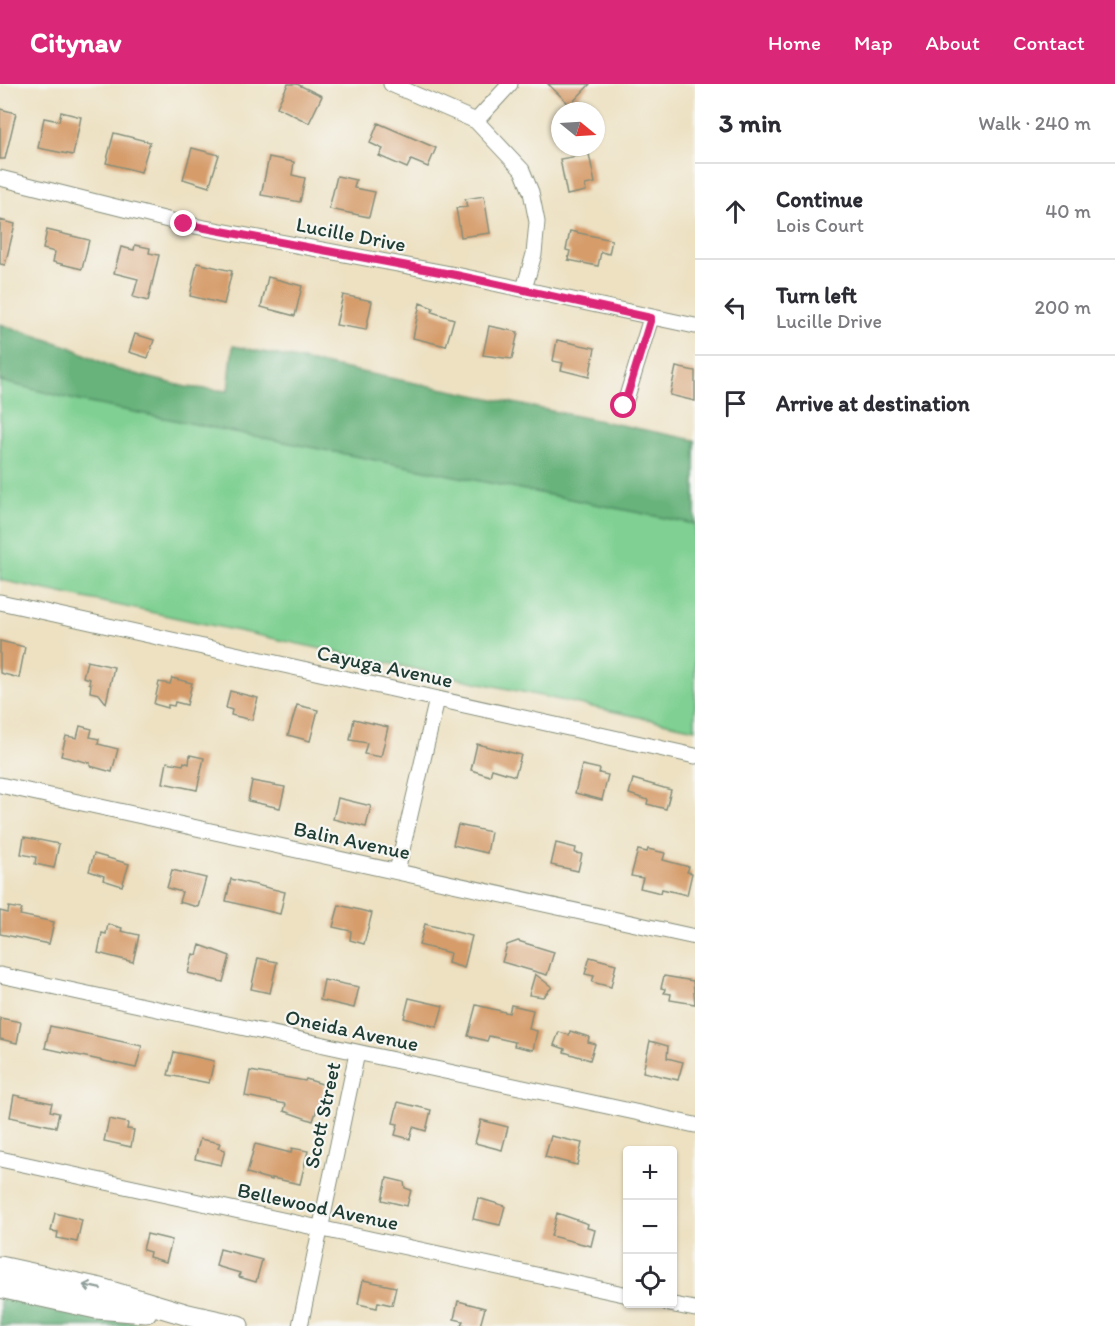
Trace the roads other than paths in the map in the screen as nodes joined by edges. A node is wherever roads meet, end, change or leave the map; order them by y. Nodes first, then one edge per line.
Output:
1 (391, 84) edge
2 (510, 84) edge
3 (476, 121) junction
4 (0, 178) edge
5 (524, 289) junction
6 (651, 318) junction
7 (695, 326) edge
8 (624, 406) dead end
9 (0, 602) edge
10 (436, 699) junction
11 (695, 756) edge
12 (0, 785) edge
13 (397, 872) junction
14 (695, 937) edge
15 (0, 975) edge
16 (357, 1053) junction
17 (695, 1125) edge
18 (0, 1159) edge
19 (320, 1228) junction
20 (0, 1268) edge
21 (0, 1287) edge
22 (623, 1293) edge
23 (677, 1306) edge
24 (695, 1309) edge
25 (189, 1315) junction
26 (238, 1326) edge
27 (300, 1326) edge

1 - 3 street
2 - 3 street
3 - 5 street
4 - 5 street, Lucille Drive
5 - 6 street, Lucille Drive
6 - 7 street, Lucille Drive
6 - 8 street
9 - 10 street, Cayuga Avenue
10 - 11 street, Cayuga Avenue
10 - 13 street
12 - 13 street, Balin Avenue
13 - 14 street, Balin Avenue
15 - 16 street, Oneida Avenue
16 - 17 street, Oneida Avenue
16 - 19 street, Scott Street
18 - 19 street, Bellewood Avenue
19 - 22 street, Bellewood Avenue
19 - 27 street, Scott Street
25 -> 20 main road
21 - 25 main road
23 - 24 street
25 - 26 main road

